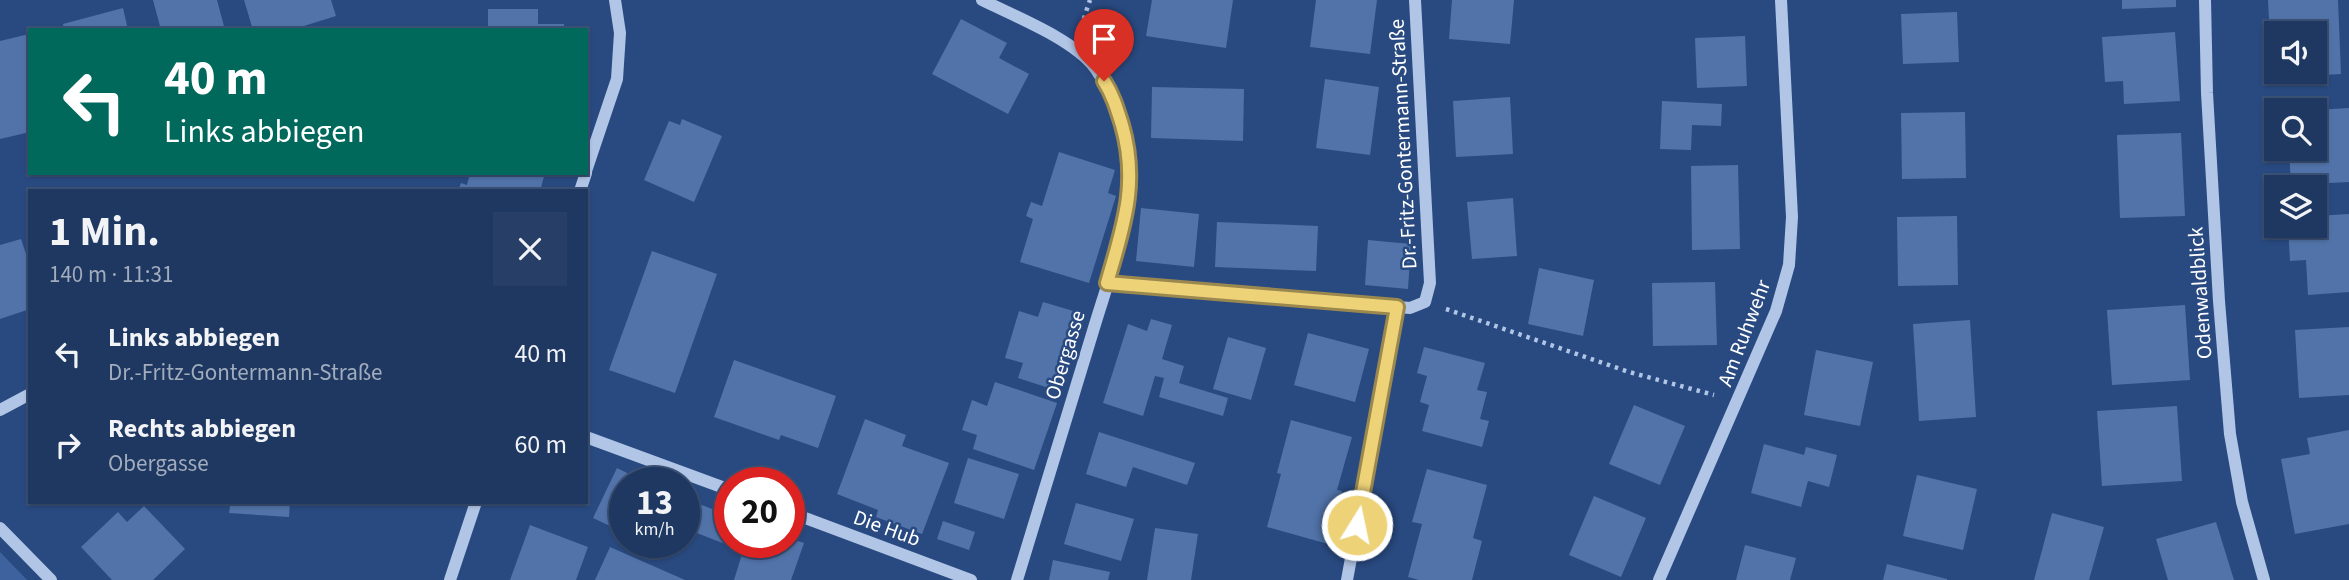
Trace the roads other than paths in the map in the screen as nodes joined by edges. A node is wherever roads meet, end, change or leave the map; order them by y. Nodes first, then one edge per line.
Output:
1 (615, 0) edge
2 (982, 0) edge
3 (1415, 0) edge
4 (1781, 0) edge
5 (2205, 0) edge
6 (588, 166) edge
7 (1107, 283) junction
8 (1397, 307) junction
9 (28, 395) edge
10 (0, 411) edge
11 (588, 438) edge
12 (714, 484) edge
13 (475, 504) edge
14 (805, 518) edge
15 (0, 528) edge
16 (51, 580) edge
17 (450, 580) edge
18 (971, 580) edge
19 (1017, 580) edge
20 (1347, 580) edge
21 (1660, 580) edge
22 (2264, 580) edge

1 - 6 street
2 - 7 street, Obergasse
3 - 8 street, Dr.-Fritz-Gontermann-Straße
4 - 21 street, Am Ruhwehr
5 - 22 street, Odenwaldblick
7 - 8 street
7 - 19 street, Obergasse
8 - 20 street
9 - 10 street
11 - 12 street
13 - 17 street
14 - 18 street, Die Hub
15 - 16 street

